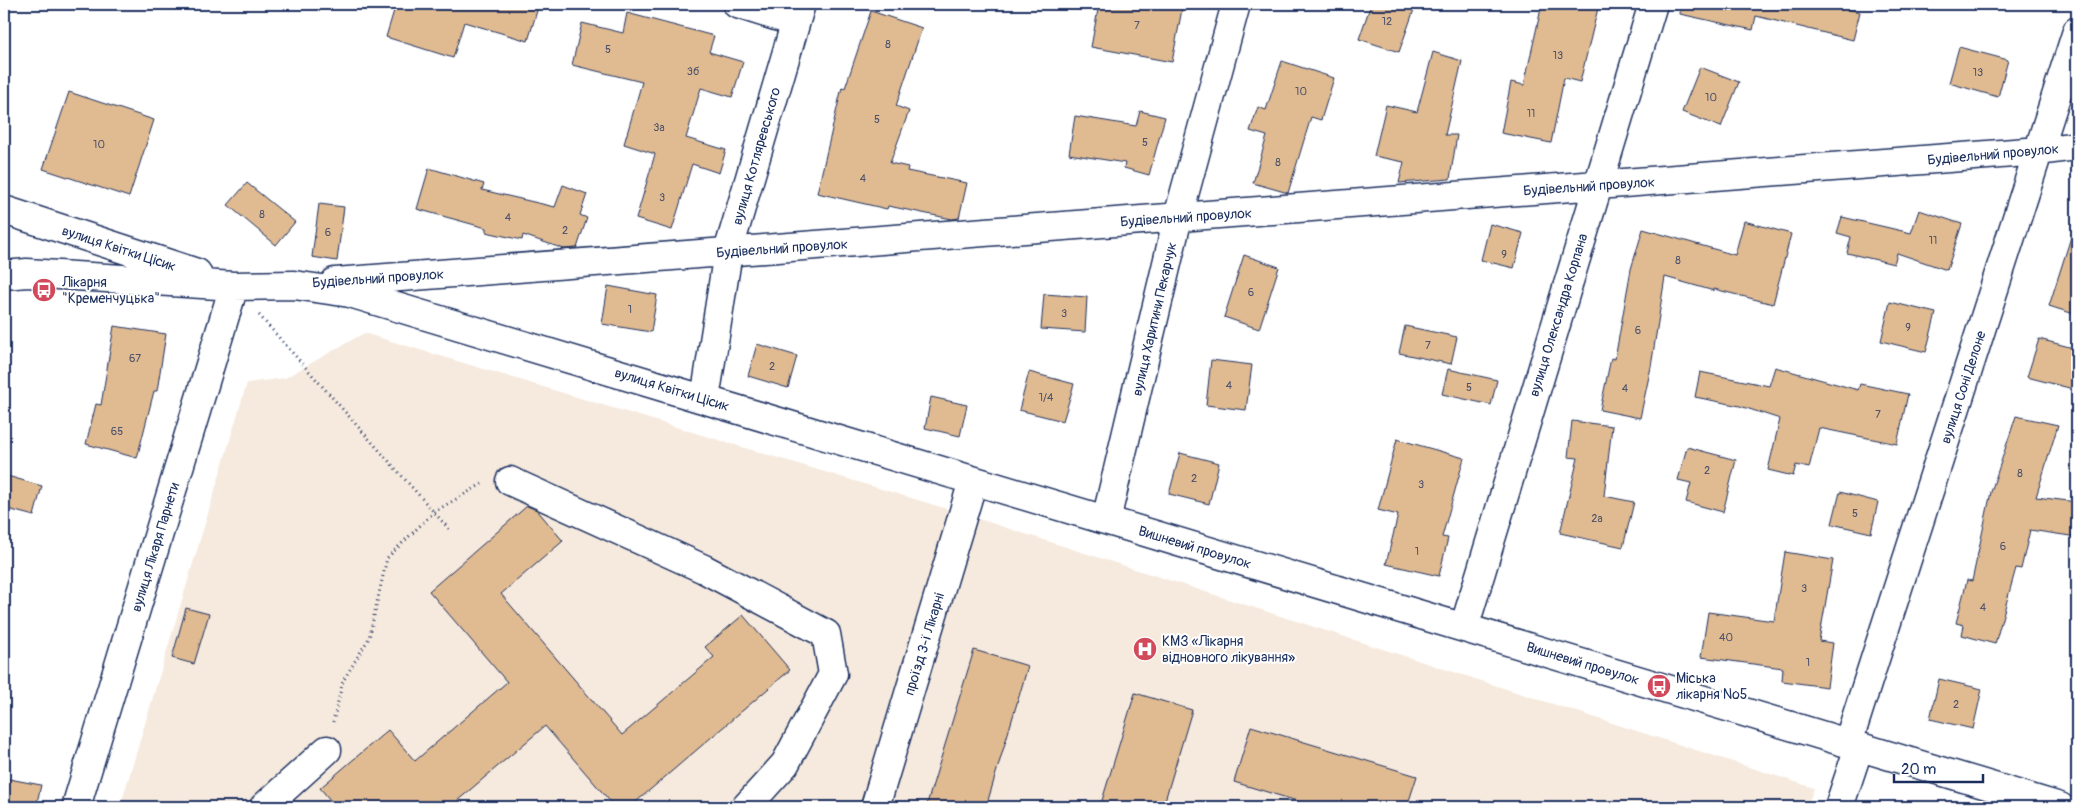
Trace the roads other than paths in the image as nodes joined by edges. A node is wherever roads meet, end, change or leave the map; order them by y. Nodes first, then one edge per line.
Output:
1 (737, 4) edge
2 (1236, 4) edge
3 (1653, 4) edge
4 (798, 13) edge
5 (2077, 31) edge
6 (2077, 146) edge
7 (2040, 151) junction
8 (1597, 185) junction
9 (4, 210) edge
10 (1178, 217) junction
11 (728, 252) junction
12 (4, 275) edge
13 (294, 285) junction
14 (234, 286) junction
15 (705, 399) junction
16 (510, 480) road end
17 (974, 481) junction
18 (1106, 520) junction
19 (1464, 628) junction
20 (1854, 745) junction
21 (327, 750) road end
22 (76, 807) edge
23 (264, 807) edge
24 (746, 807) edge
25 (875, 807) edge
26 (1839, 807) edge
27 (2060, 807) edge

1 - 4 street
2 - 10 street, вулиця Харитини Пекарчук
3 - 8 street, вулиця Олександра Корпана
4 - 11 street, вулиця Котляревського
5 - 7 street, вулиця Соні Делоне
6 - 7 street, Будівельний провулок
7 - 8 street, Будівельний провулок
7 - 20 street, вулиця Соні Делоне
8 - 10 street, Будівельний провулок
8 - 19 street, вулиця Олександра Корпана
9 - 14 street, вулиця Квітки Цісик
10 - 11 street, Будівельний провулок
10 - 18 street, вулиця Харитини Пекарчук
11 - 13 street, Будівельний провулок
11 - 15 street, вулиця Котляревського
12 - 14 street, вулиця Квітки Цісик
13 - 14 street, вулиця Квітки Цісик
13 - 15 street, вулиця Квітки Цісик
14 - 22 street, вулиця Лікаря Парнети
15 - 17 street, вулиця Квітки Цісик
16 - 24 street
17 - 18 street, вулиця Квітки Цісик
17 - 25 street, проїзд 3-ї Лікарні
18 - 19 street, Вишневий провулок
19 - 20 street, Вишневий провулок
20 - 26 street, вулиця Соні Делоне
20 - 27 street, Вишневий провулок
21 - 23 street

